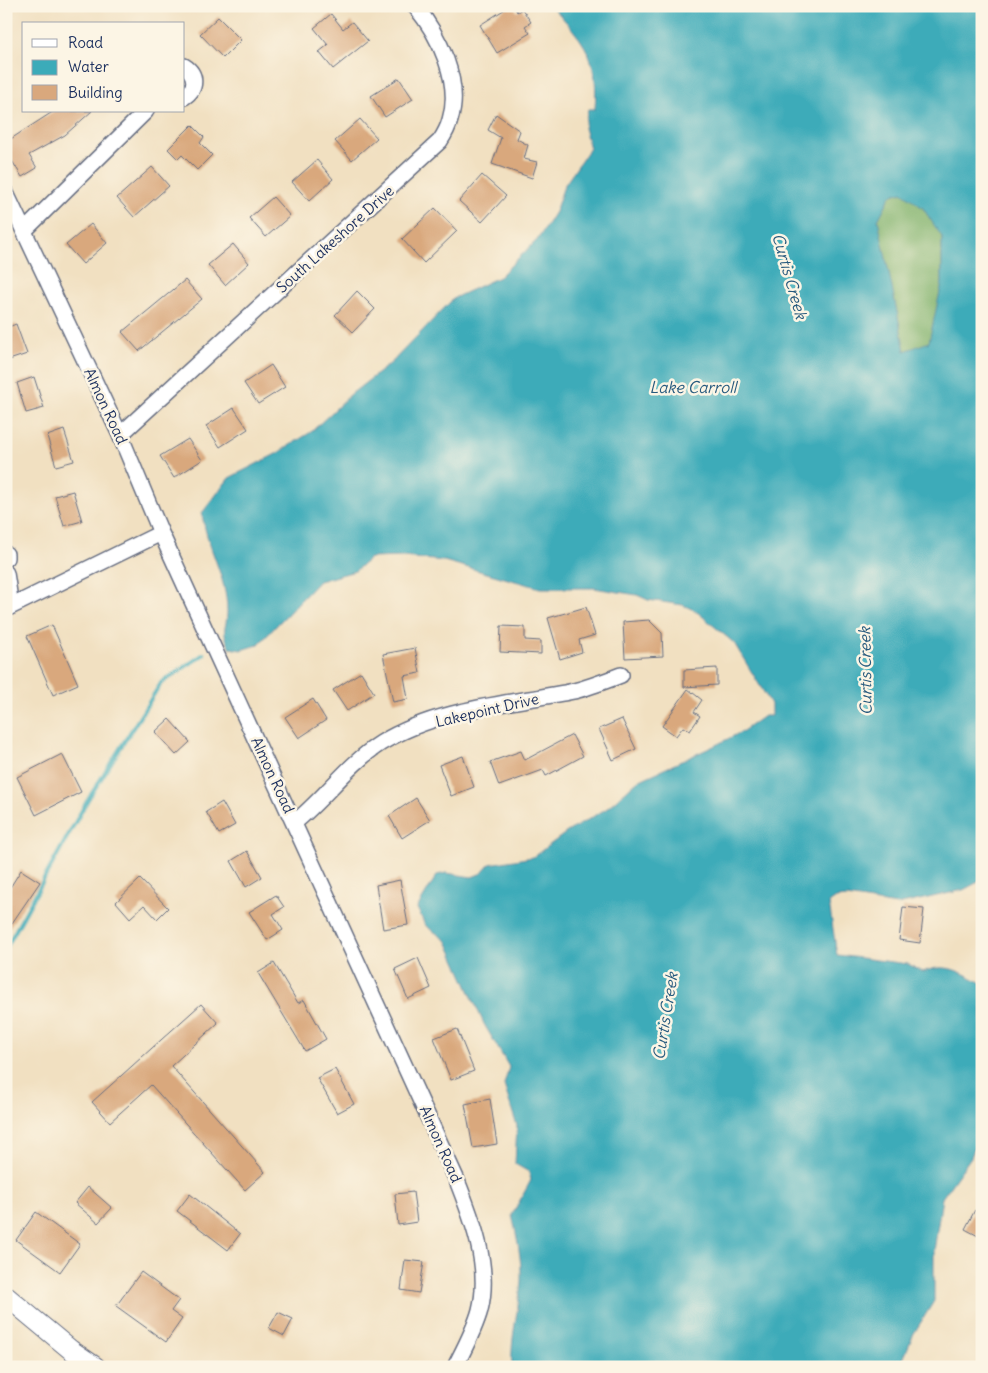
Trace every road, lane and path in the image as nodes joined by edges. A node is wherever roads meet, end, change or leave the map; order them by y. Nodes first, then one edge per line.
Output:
1 (415, 6) edge
2 (185, 67) edge
3 (185, 96) edge
4 (145, 112) edge
5 (6, 193) edge
6 (24, 230) junction
7 (120, 435) junction
8 (161, 533) junction
9 (6, 554) edge
10 (6, 558) edge
11 (6, 573) edge
12 (8, 608) edge
13 (621, 676) dead end
14 (295, 822) junction
15 (6, 1296) edge
16 (96, 1367) edge
17 (455, 1367) edge

1 - 7 street, South Lakeshore Drive
2 - 3 street
4 - 6 street
5 - 6 street, Almon Road
6 - 7 street, Almon Road
7 - 8 street, Almon Road
8 - 12 street
8 - 14 street, Almon Road
9 - 10 street
11 - 12 street
13 - 14 street, Lakepoint Drive
14 - 17 street, Almon Road
15 - 16 main road

